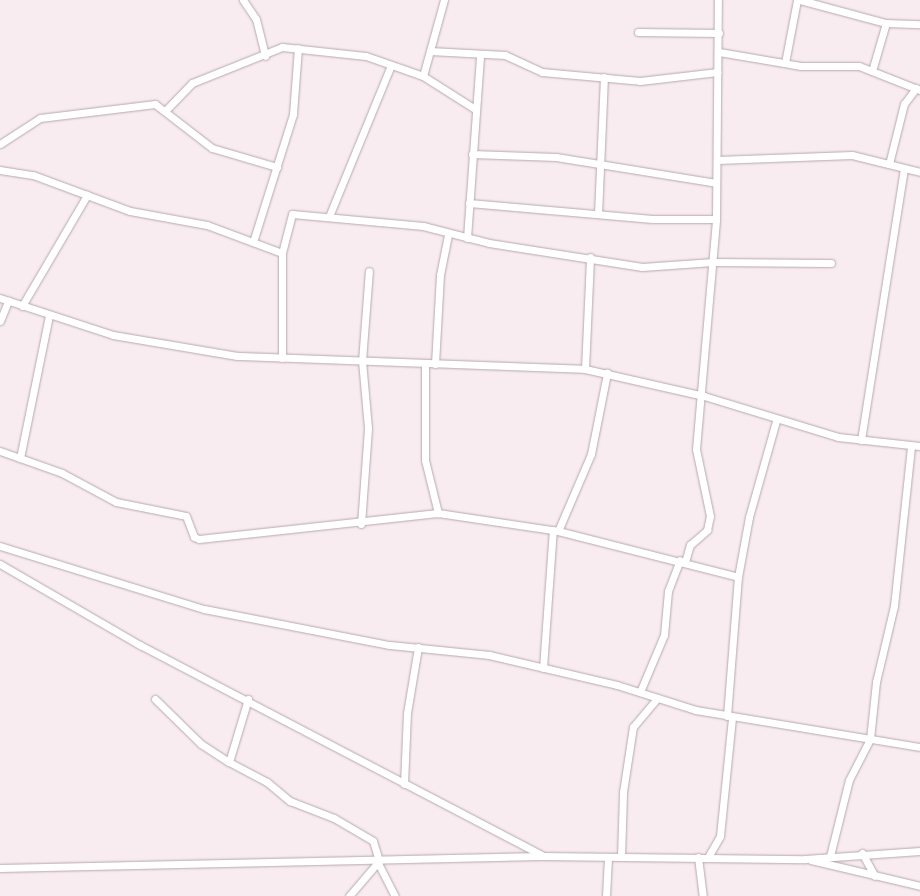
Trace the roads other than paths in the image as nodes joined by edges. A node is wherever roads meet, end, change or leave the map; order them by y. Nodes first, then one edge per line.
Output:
1 (243, 0) edge
2 (444, 0) edge
3 (718, 0) edge
4 (798, 0) edge
5 (886, 22) junction
6 (920, 24) edge
7 (638, 32) dead end
8 (719, 33) junction
9 (298, 48) junction
10 (430, 51) junction
11 (719, 52) junction
12 (480, 55) junction
13 (265, 56) junction
14 (785, 63) junction
15 (391, 65) junction
16 (872, 71) junction
17 (717, 72) junction
18 (423, 76) junction
19 (604, 77) junction
20 (918, 89) edge
21 (475, 109) junction
22 (165, 111) junction
23 (0, 144) edge
24 (472, 154) junction
25 (716, 160) junction
26 (889, 164) junction
27 (599, 165) junction
28 (278, 167) junction
29 (904, 168) junction
30 (0, 170) edge
31 (920, 172) edge
32 (716, 183) junction
33 (87, 195) junction
34 (469, 203) junction
35 (330, 214) junction
36 (598, 214) junction
37 (716, 219) junction
38 (448, 235) junction
39 (467, 238) junction
40 (252, 242) junction
41 (282, 253) junction
42 (590, 257) junction
43 (714, 262) junction
44 (831, 263) dead end
45 (368, 271) dead end
46 (0, 298) edge
47 (8, 301) junction
48 (22, 306) junction
49 (48, 315) junction
50 (0, 320) edge
51 (282, 358) junction
52 (362, 361) junction
53 (435, 364) junction
54 (425, 365) junction
55 (585, 368) junction
56 (607, 373) junction
57 (704, 396) junction
58 (776, 422) junction
59 (861, 440) junction
60 (911, 446) junction
61 (920, 446) edge
62 (0, 451) edge
63 (20, 458) junction
64 (438, 512) junction
65 (361, 524) junction
66 (556, 530) junction
67 (0, 546) edge
68 (682, 561) junction
69 (0, 564) edge
70 (738, 577) junction
71 (418, 648) junction
72 (543, 668) junction
73 (640, 692) junction
74 (657, 698) junction
75 (155, 699) dead end
76 (248, 699) junction
77 (730, 717) junction
78 (870, 739) junction
79 (920, 747) edge
80 (229, 762) junction
81 (404, 784) junction
82 (920, 851) edge
83 (862, 853) junction
84 (542, 856) junction
85 (830, 856) junction
86 (608, 857) junction
87 (621, 857) junction
88 (698, 857) junction
89 (708, 858) junction
90 (805, 859) junction
91 (379, 862) junction
92 (0, 868) edge
93 (874, 876) junction
94 (920, 886) edge
95 (349, 896) edge
96 (395, 896) edge
97 (606, 896) edge
98 (703, 896) edge

1 - 13 street
2 - 10 street
3 - 8 street
4 - 5 street
4 - 14 street
5 - 6 street
5 - 16 street
7 - 8 street
8 - 11 street
9 - 13 street
9 - 15 street
9 - 28 street
10 - 12 street
10 - 18 street
11 - 14 street
11 - 17 street
12 - 19 street
12 - 21 street
13 - 22 street
14 - 16 street
15 - 18 street
15 - 35 street
16 - 20 street
17 - 19 street
17 - 25 street
18 - 21 street
19 - 27 street
20 - 26 street
21 - 24 street
22 - 23 street
22 - 28 street
24 - 27 street
24 - 34 street
25 - 26 street
25 - 32 street
26 - 29 street
27 - 32 street
27 - 36 street
28 - 40 street
29 - 31 street
29 - 59 street
30 - 33 street
32 - 37 street
33 - 40 street
33 - 48 street
34 - 36 street
34 - 39 street
35 - 38 street
35 - 41 street
36 - 37 street
37 - 43 street
38 - 39 street
38 - 53 street
39 - 42 street
40 - 41 street
41 - 51 street
42 - 43 street
42 - 55 street
43 - 44 street
43 - 57 street
45 - 52 street
46 - 47 street
47 - 48 street
47 - 50 street
48 - 49 street
49 - 51 street
49 - 63 street
51 - 52 street
52 - 54 street
52 - 65 street
53 - 54 street
53 - 55 street
54 - 64 street
55 - 56 street
56 - 57 street
56 - 66 street
57 - 58 street
57 - 68 street
58 - 59 street
58 - 70 street
59 - 60 street
60 - 61 street
60 - 78 street
62 - 63 street
63 - 65 street
64 - 65 street
64 - 66 street
66 - 68 street
66 - 72 street
67 - 71 street
68 - 70 street
68 - 73 street
69 - 76 street
70 - 77 street
71 - 72 street
71 - 81 street
72 - 73 street
73 - 74 street
74 - 77 street
74 - 87 street
75 - 80 street
76 - 80 street
76 - 81 street
77 - 78 street
77 - 89 street
78 - 79 street
78 - 85 street
80 - 91 street
81 - 84 street
82 - 83 street
83 - 85 street
83 - 93 street
84 - 86 street
84 - 91 street
85 - 90 street
86 - 87 street
86 - 97 street
87 - 88 street
88 - 89 street
88 - 98 street
89 - 90 street
90 - 93 street
91 - 92 street
91 - 95 street
91 - 96 street
93 - 94 street

